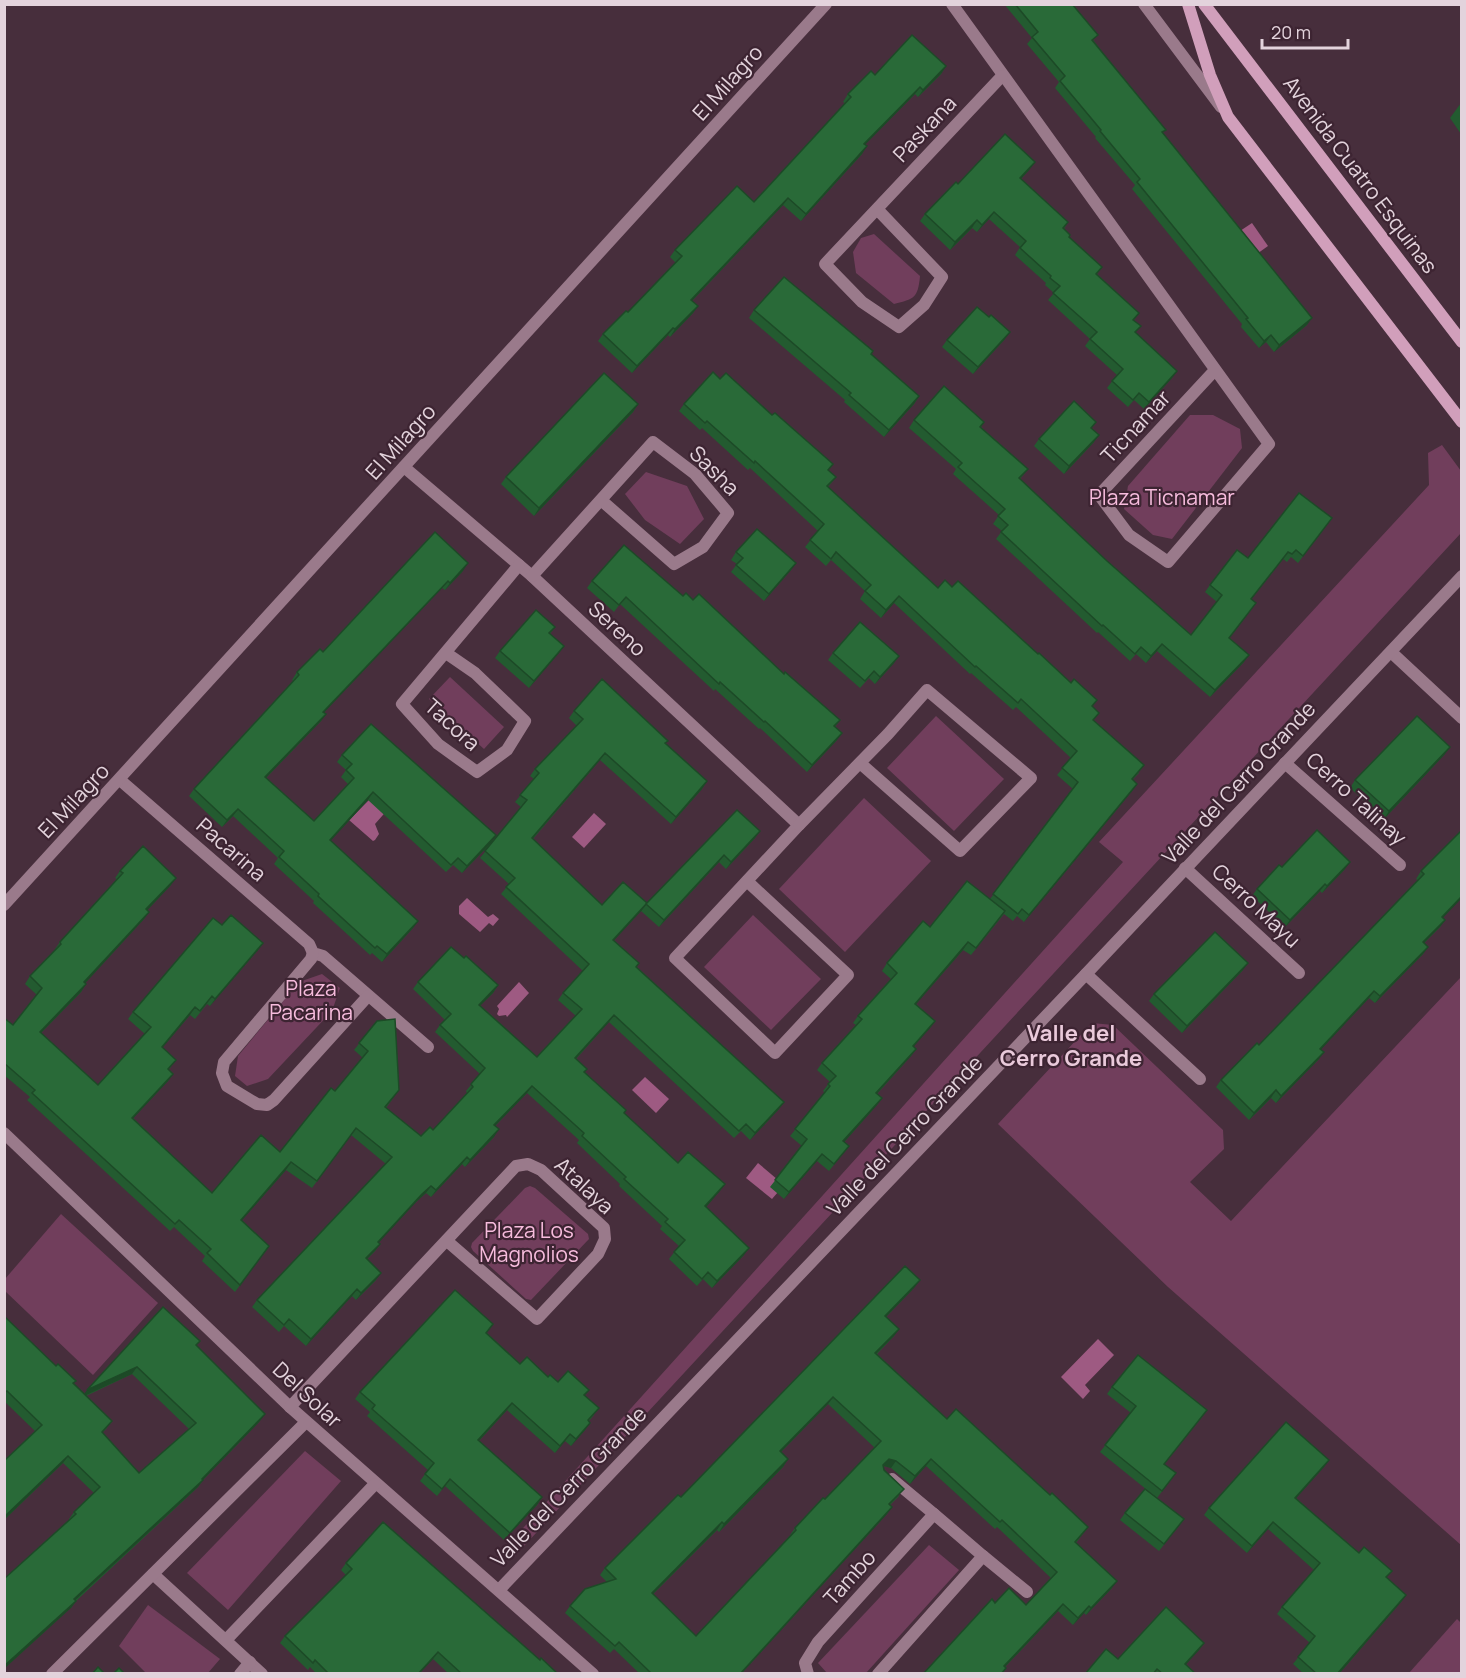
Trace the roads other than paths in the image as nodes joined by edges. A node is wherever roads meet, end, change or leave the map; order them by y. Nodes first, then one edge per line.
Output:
1 (826, 4) edge
2 (952, 4) edge
3 (1144, 4) edge
4 (1188, 4) edge
5 (1204, 4) edge
6 (1002, 76) junction
7 (1228, 117) junction
8 (877, 209) junction
9 (1461, 342) edge
10 (1215, 370) junction
11 (1461, 422) edge
12 (404, 468) junction
13 (602, 500) junction
14 (519, 565) junction
15 (532, 576) junction
16 (1461, 576) edge
17 (1390, 652) junction
18 (446, 653) junction
19 (1461, 718) edge
20 (860, 763) junction
21 (1285, 763) junction
22 (120, 780) junction
23 (800, 825) junction
24 (1400, 865) dead end
25 (1185, 868) junction
26 (748, 882) junction
27 (4, 905) edge
28 (313, 952) junction
29 (1299, 973) dead end
30 (1086, 974) junction
31 (368, 996) junction
32 (428, 1047) dead end
33 (1200, 1079) dead end
34 (4, 1133) edge
35 (447, 1241) junction
36 (290, 1407) junction
37 (306, 1422) junction
38 (886, 1474) edge
39 (375, 1484) junction
40 (934, 1514) junction
41 (983, 1556) junction
42 (153, 1574) junction
43 (499, 1590) junction
44 (1027, 1592) dead end
45 (226, 1640) junction
46 (250, 1662) junction
47 (52, 1674) edge
48 (240, 1674) edge
49 (262, 1674) edge
50 (593, 1674) edge
51 (808, 1674) edge
52 (878, 1674) edge

1 - 12 street, El Milagro
2 - 6 street, Ticnamar
3 - 7 street
4 - 7 main road
5 - 9 main road, Avenida Cuatro Esquinas
6 - 8 street, Paskana
6 - 10 street, Ticnamar
7 - 11 main road
8 - 8 street, Paskana
10 - 10 street, Ticnamar
12 - 14 street, Sereno
12 - 22 street, El Milagro
13 - 13 street, Sasha
13 - 15 street, Sasha
14 - 15 street, Sereno
14 - 18 street, Tacora
15 - 23 street, Sereno
16 - 17 street, Valle del Cerro Grande
17 - 19 street
17 - 21 street, Valle del Cerro Grande
18 - 18 street, Tacora
20 - 20 street
20 - 23 street
21 - 24 street, Cerro Talinay
21 - 25 street, Valle del Cerro Grande
22 - 27 street, El Milagro
22 - 28 street, Pacarina
23 - 26 street
25 - 29 street, Cerro Mayu
25 - 30 street, Valle del Cerro Grande
26 - 26 street
28 - 31 street, Pacarina
28 - 31 street
30 - 33 street
30 - 43 street, Valle del Cerro Grande
31 - 32 street, Pacarina
34 - 36 street, Del Solar
35 - 35 street, Atalaya
35 - 36 street, Atalaya
36 - 37 street, Del Solar
37 - 39 street, Del Solar
37 - 42 street
38 - 40 street
39 - 43 street, Del Solar
39 - 45 street
40 - 41 street
40 - 51 street, Tambo
41 - 44 street
41 - 52 street
42 - 45 street
42 - 47 street
43 - 50 street, Del Solar
45 - 46 street
46 - 48 street
46 - 49 street

